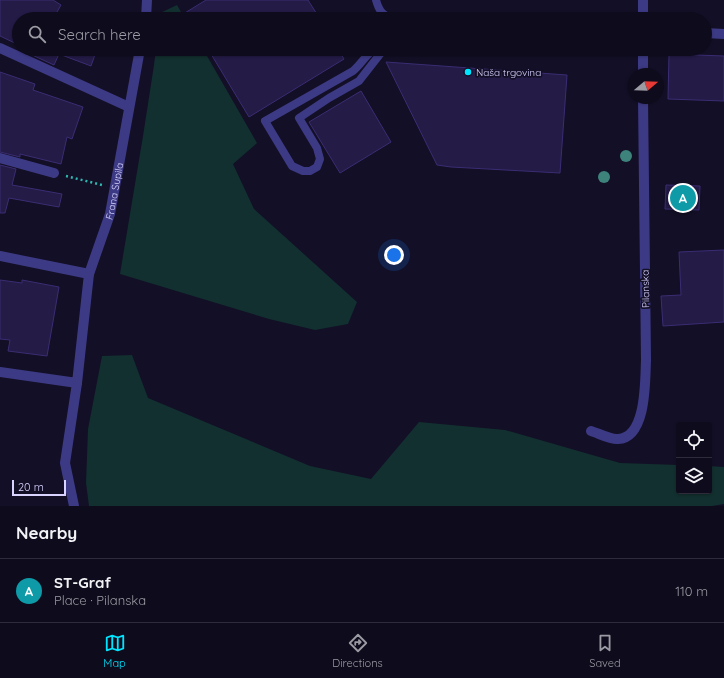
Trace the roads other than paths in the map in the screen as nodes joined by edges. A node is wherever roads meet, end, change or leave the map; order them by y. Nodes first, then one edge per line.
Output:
1 (147, 0) edge
2 (376, 0) edge
3 (643, 0) edge
4 (146, 12) edge
5 (381, 12) edge
6 (643, 12) edge
7 (712, 34) edge
8 (724, 34) edge
9 (0, 48) edge
10 (12, 53) edge
11 (17, 56) edge
12 (139, 56) edge
13 (367, 56) edge
14 (378, 56) edge
15 (643, 56) edge
16 (643, 68) edge
17 (643, 104) edge
18 (129, 107) junction
19 (0, 158) edge
20 (54, 173) road end
21 (0, 256) edge
22 (90, 274) junction
23 (0, 372) edge
24 (77, 383) junction
25 (591, 432) dead end
26 (74, 506) edge

1 - 4 street
2 - 5 lane
3 - 6 street
7 - 8 street
9 - 10 street
11 - 18 street
12 - 18 street, Frana Supila
13 - 14 lane
15 - 16 street
17 - 25 street, Pilanska
18 - 22 street, Frana Supila
19 - 20 street
21 - 22 street
22 - 24 street, Frana Supila
23 - 24 street
24 - 26 street, Frana Supila

